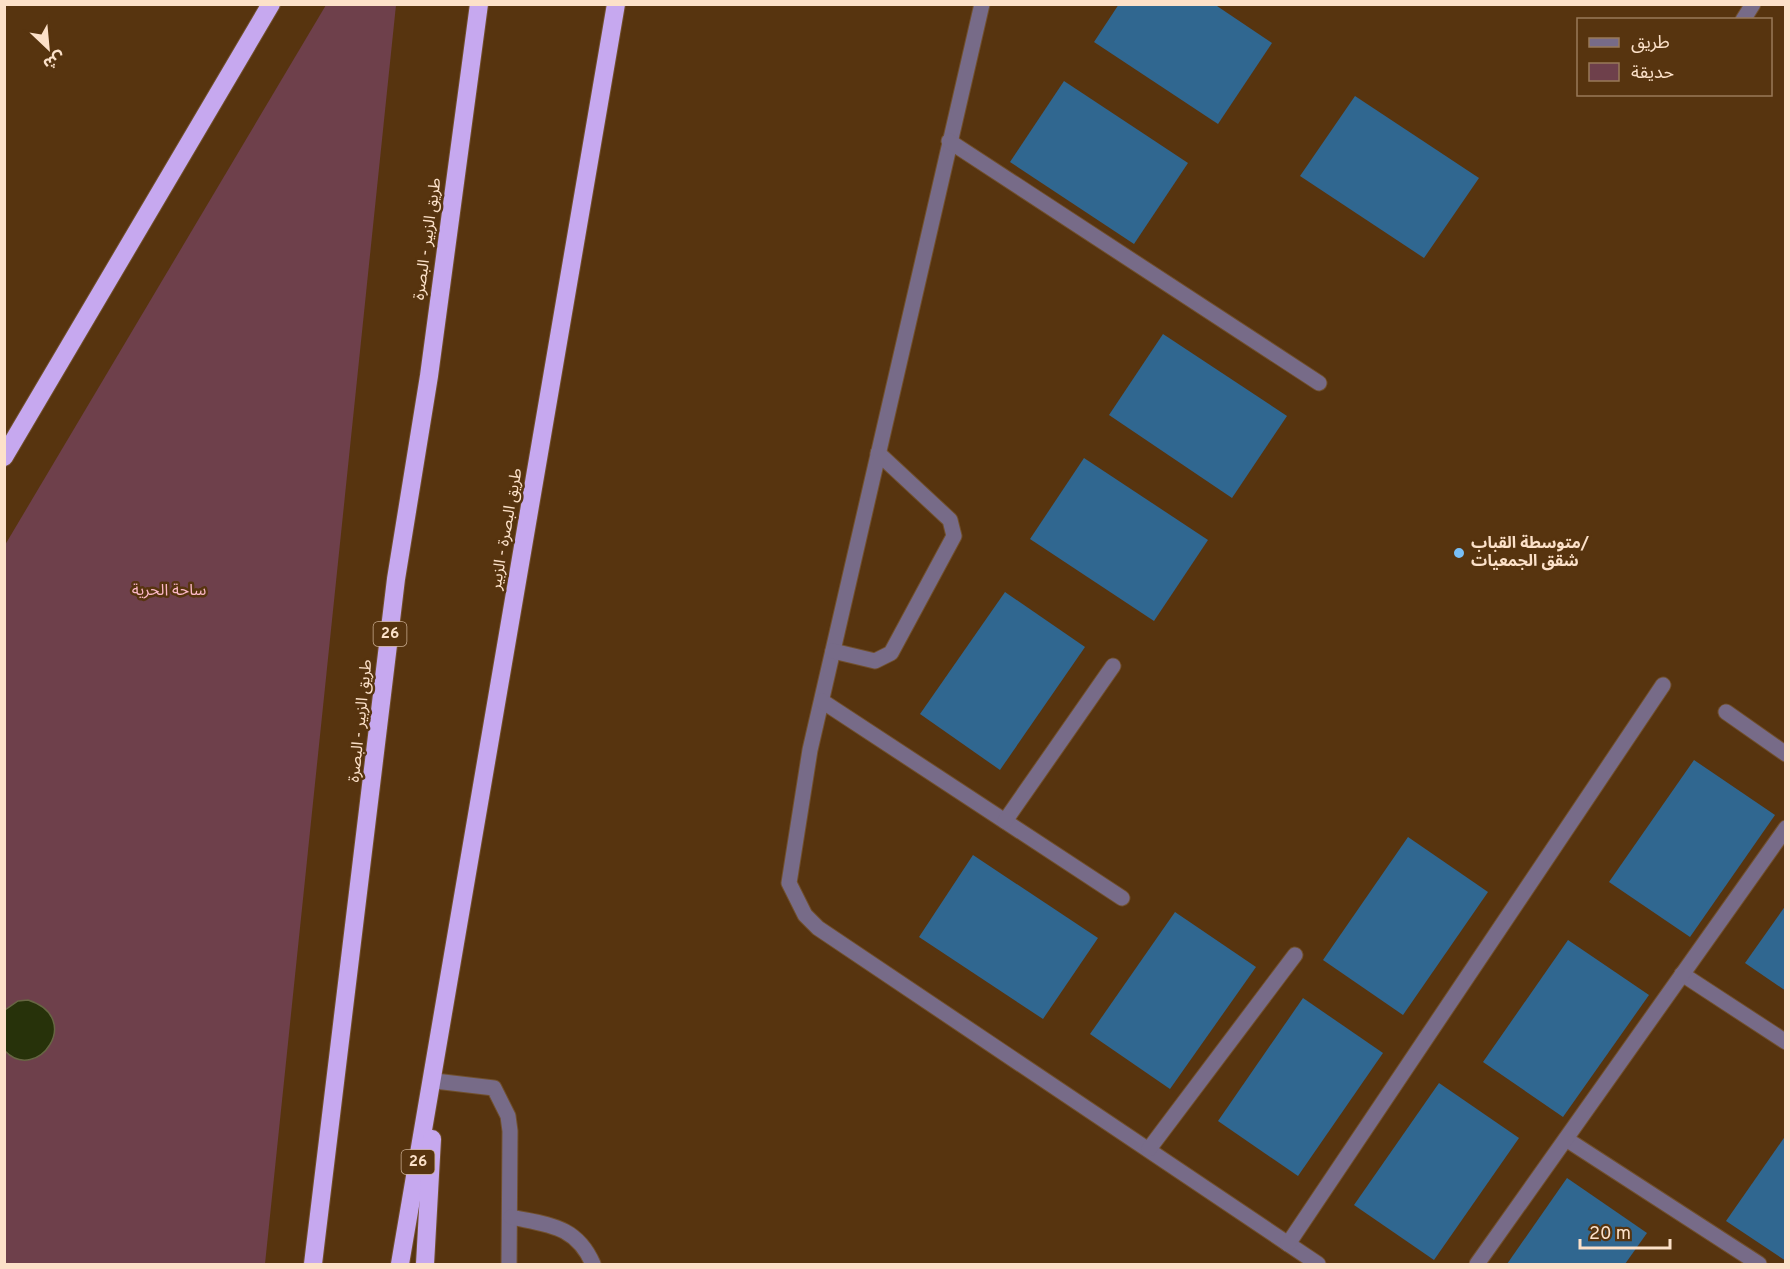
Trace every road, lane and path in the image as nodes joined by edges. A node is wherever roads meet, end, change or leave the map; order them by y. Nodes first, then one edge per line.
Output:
1 (271, 4) edge
2 (479, 4) edge
3 (616, 4) edge
4 (982, 4) edge
5 (1753, 4) edge
6 (1744, 18) edge
7 (949, 141) junction
8 (1319, 383) dead end
9 (878, 453) junction
10 (4, 457) edge
11 (833, 651) junction
12 (1113, 666) dead end
13 (1663, 685) dead end
14 (822, 701) junction
15 (1726, 712) dead end
16 (1785, 754) edge
17 (1005, 821) junction
18 (1785, 828) edge
19 (1122, 898) dead end
20 (1295, 955) dead end
21 (1682, 974) junction
22 (1785, 1042) edge
23 (436, 1059) junction
24 (435, 1081) junction
25 (1566, 1139) junction
26 (1149, 1149) junction
27 (511, 1217) junction
28 (1288, 1244) junction
29 (313, 1264) edge
30 (400, 1264) edge
31 (425, 1264) edge
32 (509, 1264) edge
33 (593, 1264) edge
34 (1318, 1264) edge
35 (1477, 1264) edge
36 (1759, 1264) edge

1 - 10 highway
2 - 29 highway, طريق الزبير - البصرة / 26
3 - 23 highway, طريق البصرة - الزبير / 26
4 - 7 street
5 - 6 street
7 - 8 street
7 - 9 street
9 - 11 street
9 - 11 street
11 - 14 street
12 - 17 street
13 - 28 street
14 - 17 street
14 - 26 street
15 - 16 street
17 - 19 street
18 - 21 street
20 - 26 street
21 - 22 street
21 - 25 street
23 - 24 highway
23 - 30 highway, 26
24 - 27 street
24 - 31 highway
25 - 35 street
25 - 36 street
26 - 28 street
27 - 32 street
27 - 33 street
28 - 34 street

